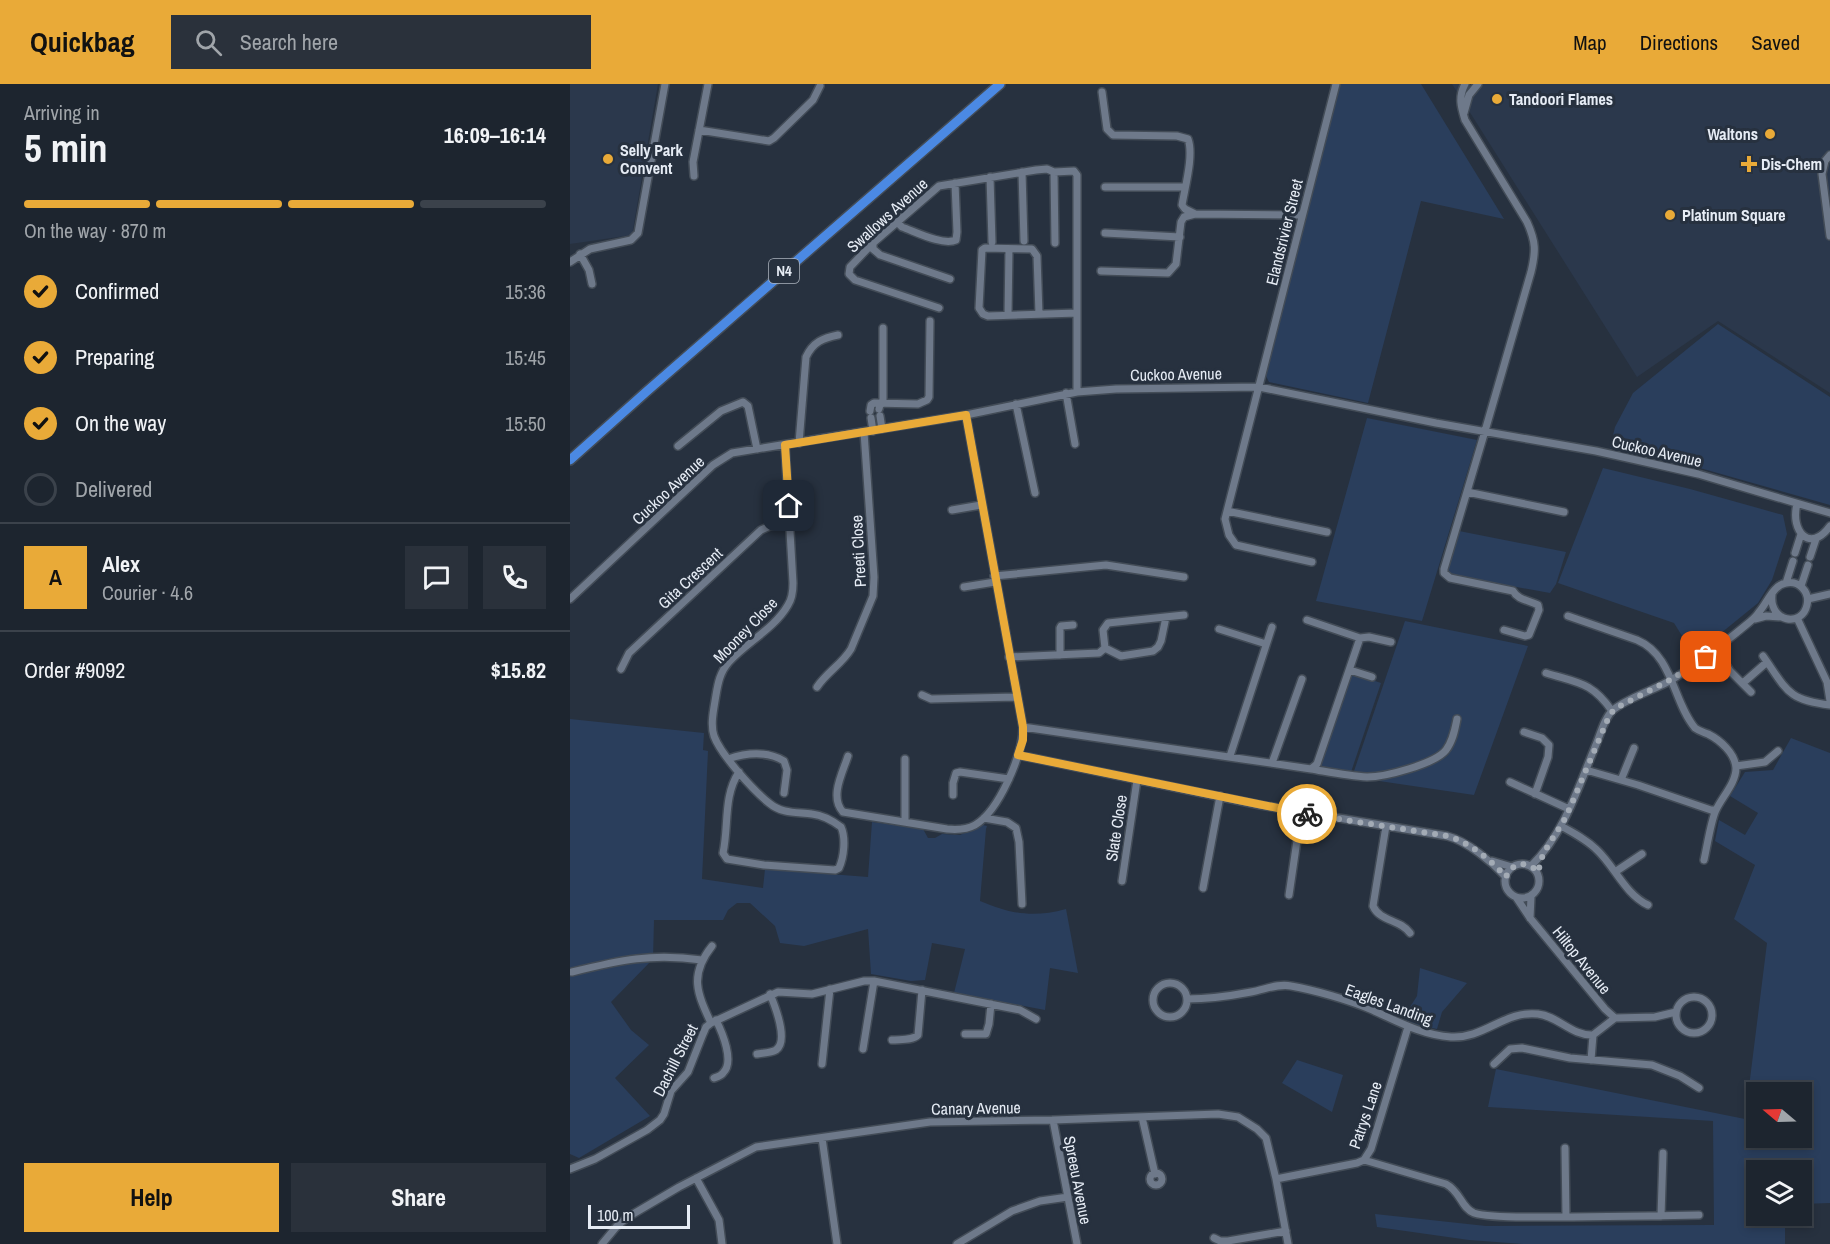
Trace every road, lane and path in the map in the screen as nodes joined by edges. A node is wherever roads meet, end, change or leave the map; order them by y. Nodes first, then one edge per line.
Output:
1 (665, 84) edge
2 (708, 84) edge
3 (1000, 84) edge
4 (1336, 84) edge
5 (1465, 84) edge
6 (1478, 84) edge
7 (820, 86) dead end
8 (1102, 92) dead end
9 (1463, 114) junction
10 (699, 130) junction
11 (1830, 155) edge
12 (1022, 172) junction
13 (1054, 172) junction
14 (694, 176) dead end
15 (990, 177) junction
16 (956, 183) junction
17 (1105, 187) dead end
18 (1185, 187) junction
19 (1195, 214) junction
20 (1302, 215) junction
21 (899, 221) junction
22 (1105, 233) dead end
23 (1830, 236) edge
24 (1180, 237) junction
25 (1024, 241) dead end
26 (992, 242) dead end
27 (873, 243) junction
28 (1055, 243) dead end
29 (1009, 249) junction
30 (580, 254) junction
31 (570, 262) edge
32 (1101, 271) dead end
33 (950, 279) dead end
34 (592, 284) dead end
35 (939, 308) dead end
36 (1077, 313) junction
37 (1039, 314) junction
38 (1008, 315) junction
39 (930, 321) dead end
40 (884, 327) dead end
41 (838, 335) dead end
42 (1259, 387) junction
43 (1077, 392) junction
44 (1066, 393) junction
45 (1017, 404) junction
46 (881, 410) junction
47 (966, 415) junction
48 (882, 429) junction
49 (873, 431) junction
50 (1485, 431) junction
51 (864, 432) junction
52 (799, 443) junction
53 (1075, 444) dead end
54 (785, 445) junction
55 (678, 446) dead end
56 (757, 449) junction
57 (570, 460) edge
58 (1467, 492) junction
59 (1035, 493) dead end
60 (1797, 504) junction
61 (981, 505) junction
62 (952, 510) dead end
63 (1227, 511) junction
64 (1564, 512) dead end
65 (1830, 513) edge
66 (790, 526) junction
67 (1830, 526) edge
68 (1327, 532) dead end
69 (1801, 534) junction
70 (1816, 539) junction
71 (1312, 562) dead end
72 (1184, 577) dead end
73 (995, 579) junction
74 (1786, 583) junction
75 (1801, 586) junction
76 (964, 587) dead end
77 (1830, 594) edge
78 (1772, 595) junction
79 (570, 599) edge
80 (1808, 599) junction
81 (1184, 615) dead end
82 (1568, 616) dead end
83 (1166, 617) junction
84 (1782, 618) junction
85 (1797, 618) junction
86 (1307, 620) dead end
87 (1748, 623) junction
88 (1073, 625) dead end
89 (1272, 627) dead end
90 (1219, 629) dead end
91 (1504, 630) dead end
92 (1360, 638) junction
93 (1391, 642) dead end
94 (1266, 644) junction
95 (1106, 648) junction
96 (1716, 649) junction
97 (1060, 655) junction
98 (1009, 657) junction
99 (621, 669) dead end
100 (1350, 670) junction
101 (1546, 673) dead end
102 (1372, 677) dead end
103 (1302, 679) dead end
104 (1672, 679) junction
105 (1743, 683) junction
106 (817, 687) dead end
107 (1751, 692) dead end
108 (922, 695) dead end
109 (1016, 697) junction
110 (1830, 703) edge
111 (1612, 711) junction
112 (1457, 718) dead end
113 (1023, 727) junction
114 (1524, 732) dead end
115 (1634, 748) dead end
116 (1778, 751) dead end
117 (1018, 755) junction
118 (848, 756) dead end
119 (1230, 756) junction
120 (728, 759) junction
121 (905, 759) dead end
122 (1272, 763) junction
123 (1736, 766) junction
124 (1311, 769) junction
125 (1586, 770) junction
126 (740, 772) junction
127 (1009, 779) junction
128 (1137, 780) junction
129 (1622, 780) junction
130 (1510, 782) dead end
131 (784, 793) dead end
132 (1535, 794) junction
133 (953, 795) dead end
134 (1220, 796) junction
135 (1569, 809) junction
136 (1715, 810) junction
137 (1301, 813) junction
138 (984, 818) junction
139 (905, 821) junction
140 (1386, 826) junction
141 (1561, 826) junction
142 (1543, 854) junction
143 (1641, 854) dead end
144 (1704, 860) dead end
145 (1489, 861) junction
146 (1531, 866) junction
147 (1512, 867) junction
148 (1538, 872) junction
149 (1616, 872) junction
150 (1506, 877) junction
151 (1122, 881) dead end
152 (1203, 888) dead end
153 (1289, 895) dead end
154 (1516, 897) junction
155 (1531, 897) junction
156 (1022, 904) dead end
157 (1648, 905) dead end
158 (1530, 918) junction
159 (1410, 933) dead end
160 (712, 946) dead end
161 (702, 960) junction
162 (572, 972) dead end
163 (874, 981) junction
164 (830, 989) junction
165 (922, 990) junction
166 (770, 994) junction
167 (1187, 999) junction
168 (991, 1004) junction
169 (1676, 1012) junction
170 (1036, 1018) dead end
171 (1615, 1018) junction
172 (714, 1022) junction
173 (1408, 1027) junction
174 (965, 1034) dead end
175 (1593, 1035) junction
176 (892, 1040) dead end
177 (863, 1049) dead end
178 (757, 1054) dead end
179 (1591, 1060) junction
180 (822, 1064) dead end
181 (1494, 1064) dead end
182 (714, 1078) dead end
183 (1699, 1088) dead end
184 (1142, 1117) junction
185 (1053, 1120) junction
186 (822, 1138) junction
187 (1565, 1148) dead end
188 (1663, 1153) dead end
189 (1364, 1160) junction
190 (570, 1169) edge
191 (1155, 1174) dead end
192 (696, 1178) junction
193 (1276, 1179) junction
194 (1068, 1197) junction
195 (1699, 1215) dead end
196 (1661, 1216) junction
197 (1566, 1217) junction
198 (1286, 1231) junction
199 (1214, 1238) dead end
200 (602, 1244) edge
201 (722, 1244) edge
202 (837, 1244) edge
203 (957, 1244) edge
204 (1077, 1244) edge
205 (1288, 1244) edge

1 - 30 street
2 - 10 street
3 - 57 highway, N4
4 - 20 street, Elandsrivier Street
5 - 9 street
6 - 9 street
7 - 10 street
8 - 18 street
9 - 50 street
10 - 14 street
11 - 23 street
12 - 13 street, Swallows Avenue
12 - 15 street, Swallows Avenue
12 - 25 street
13 - 28 street
13 - 36 street, Swallows Avenue
15 - 16 street, Swallows Avenue
15 - 26 street
16 - 21 street, Swallows Avenue
16 - 21 street
17 - 18 street
18 - 19 street
19 - 20 street
19 - 24 street
20 - 42 street, Elandsrivier Street
21 - 27 street, Swallows Avenue
22 - 24 street
24 - 32 street
27 - 33 street
27 - 35 street, Swallows Avenue
29 - 37 street
29 - 38 street
29 - 38 street
30 - 31 street
30 - 34 street
36 - 37 street
36 - 43 street, Swallows Avenue
37 - 38 street
39 - 46 street
40 - 46 street
41 - 52 street
42 - 43 street, Cuckoo Avenue
42 - 50 street, Cuckoo Avenue
42 - 63 street, Elandsrivier Street
43 - 44 street, Cuckoo Avenue
44 - 45 street, Cuckoo Avenue
44 - 53 street
45 - 47 street, Cuckoo Avenue
45 - 59 street
46 - 48 street
46 - 49 street
47 - 48 street, Cuckoo Avenue
47 - 61 street
48 - 49 street, Cuckoo Avenue
49 - 51 street, Cuckoo Avenue
50 - 58 street
50 - 60 street, Cuckoo Avenue
51 - 52 street, Cuckoo Avenue
51 - 106 street, Preeti Close
52 - 54 street, Cuckoo Avenue
54 - 56 street, Cuckoo Avenue
54 - 66 street, Mooney Close
55 - 56 street
56 - 79 street, Cuckoo Avenue
58 - 64 street
58 - 91 street
60 - 65 street, Cuckoo Avenue
60 - 69 street
61 - 62 street
61 - 73 street
63 - 68 street
63 - 71 street
66 - 99 street, Gita Crescent
66 - 120 street, Mooney Close
67 - 70 street
69 - 70 street
69 - 74 street
70 - 75 street
72 - 73 street
73 - 76 street
73 - 98 street
74 - 75 street
74 - 78 street
75 - 80 street
77 - 80 street
78 - 84 street
78 - 87 street
80 - 85 street
81 - 83 street
82 - 104 street
83 - 95 street
83 - 95 street
84 - 85 street
84 - 87 street
85 - 110 street
86 - 92 street
87 - 96 street
88 - 97 street
89 - 94 street
90 - 94 street
92 - 93 street
92 - 100 street
94 - 119 street
95 - 97 street
96 - 104 street
96 - 105 street
97 - 98 street
98 - 109 street
100 - 102 street
100 - 124 street
101 - 111 street
103 - 122 street
104 - 111 street
104 - 123 street
105 - 107 street
105 - 110 street
108 - 109 street
109 - 113 street
111 - 125 street
112 - 124 street
113 - 117 street
113 - 119 street
114 - 132 street
115 - 129 street
116 - 123 street
117 - 127 street
117 - 128 street
118 - 139 street
119 - 122 street
120 - 126 street, Mooney Close
120 - 131 street
121 - 139 street
122 - 124 street
123 - 136 street
125 - 129 street
125 - 135 street
126 - 126 street, Mooney Close
127 - 133 street
127 - 138 street
128 - 134 street
128 - 151 street, Slate Close
129 - 136 street
130 - 132 street
132 - 135 street
134 - 137 street
134 - 152 street
135 - 141 street
136 - 144 street
137 - 140 street
137 - 153 street
138 - 139 street
138 - 156 street
140 - 145 street
140 - 159 street
141 - 142 street
141 - 149 street
142 - 146 street
142 - 148 street, Hiltop Avenue
143 - 149 street
145 - 147 street
145 - 150 street
146 - 147 street
146 - 148 street
147 - 150 street
148 - 155 street, Hiltop Avenue
149 - 157 street
150 - 154 street, Hiltop Avenue
154 - 155 street
154 - 158 street, Hiltop Avenue
155 - 158 street, Hiltop Avenue
158 - 171 street, Hiltop Avenue
160 - 161 street
161 - 162 street
161 - 172 street
163 - 164 street
163 - 165 street
163 - 177 street
164 - 166 street
164 - 180 street
165 - 168 street
165 - 176 street
166 - 172 street
166 - 178 street
167 - 167 street
167 - 173 street, Eagles Landing
168 - 170 street
168 - 174 street
169 - 169 street
169 - 171 street
171 - 175 street
172 - 182 street
172 - 190 street, Dachill Street
173 - 175 street, Eagles Landing
173 - 189 street, Patrys Lane
175 - 179 street
179 - 181 street
179 - 183 street
184 - 185 street, Canary Avenue
184 - 191 street
184 - 193 street, Canary Avenue
185 - 186 street, Canary Avenue
185 - 194 street, Spreeu Avenue
186 - 192 street, Canary Avenue
186 - 202 street
187 - 197 street
188 - 196 street
189 - 193 street, Patrys Lane
189 - 197 street
192 - 200 street, Canary Avenue
192 - 201 street
193 - 198 street, Canary Avenue
194 - 203 street
194 - 204 street, Spreeu Avenue
195 - 196 street
196 - 197 street
198 - 199 street
198 - 205 street, Canary Avenue

